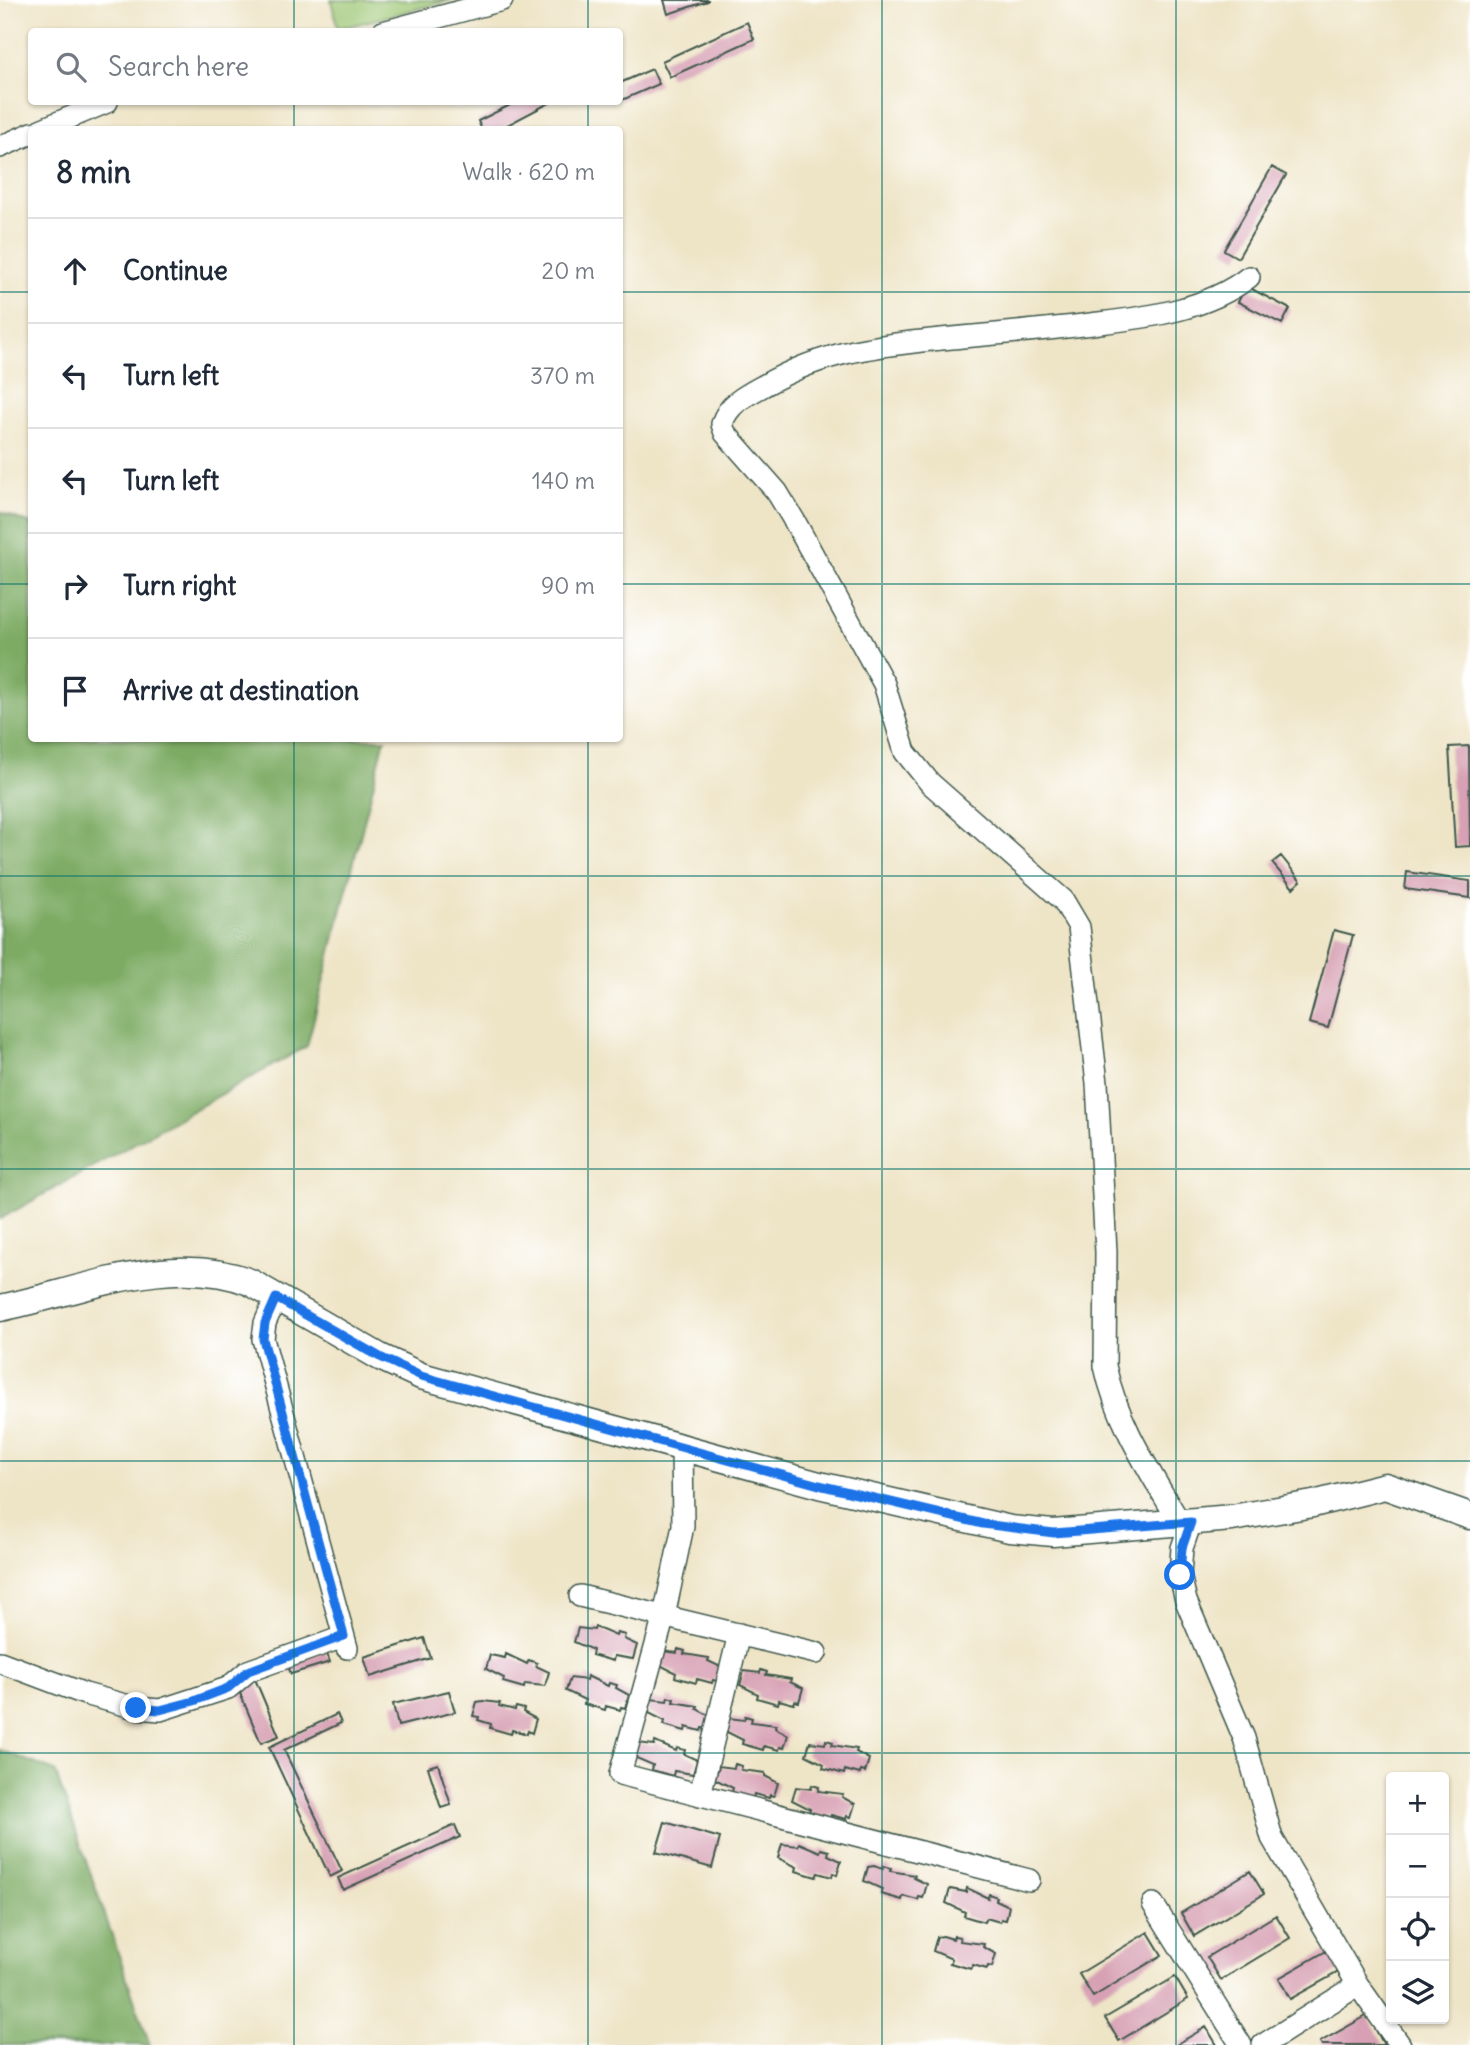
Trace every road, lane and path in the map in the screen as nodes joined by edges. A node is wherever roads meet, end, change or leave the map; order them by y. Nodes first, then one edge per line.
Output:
1 (502, 0) edge
2 (398, 28) edge
3 (100, 105) edge
4 (50, 126) edge
5 (28, 135) edge
6 (0, 146) edge
7 (1249, 277) dead end
8 (276, 1298) junction
9 (0, 1308) edge
10 (682, 1445) junction
11 (1470, 1516) edge
12 (1185, 1523) junction
13 (580, 1596) dead end
14 (664, 1616) junction
15 (739, 1634) junction
16 (816, 1653) dead end
17 (0, 1661) edge
18 (700, 1795) junction
19 (1029, 1880) dead end
20 (1153, 1904) dead end
21 (1358, 1985) junction
22 (1241, 2045) edge
23 (1263, 2045) edge
24 (1400, 2045) edge

1 - 2 street
3 - 4 street
5 - 6 street
7 - 12 street
8 - 9 street
8 - 10 street
8 - 17 street
10 - 12 street
10 - 14 street
11 - 12 street
12 - 21 street
13 - 14 street
14 - 15 street
14 - 18 street
15 - 16 street
15 - 18 street
18 - 19 street
20 - 22 street
21 - 23 street
21 - 24 street

